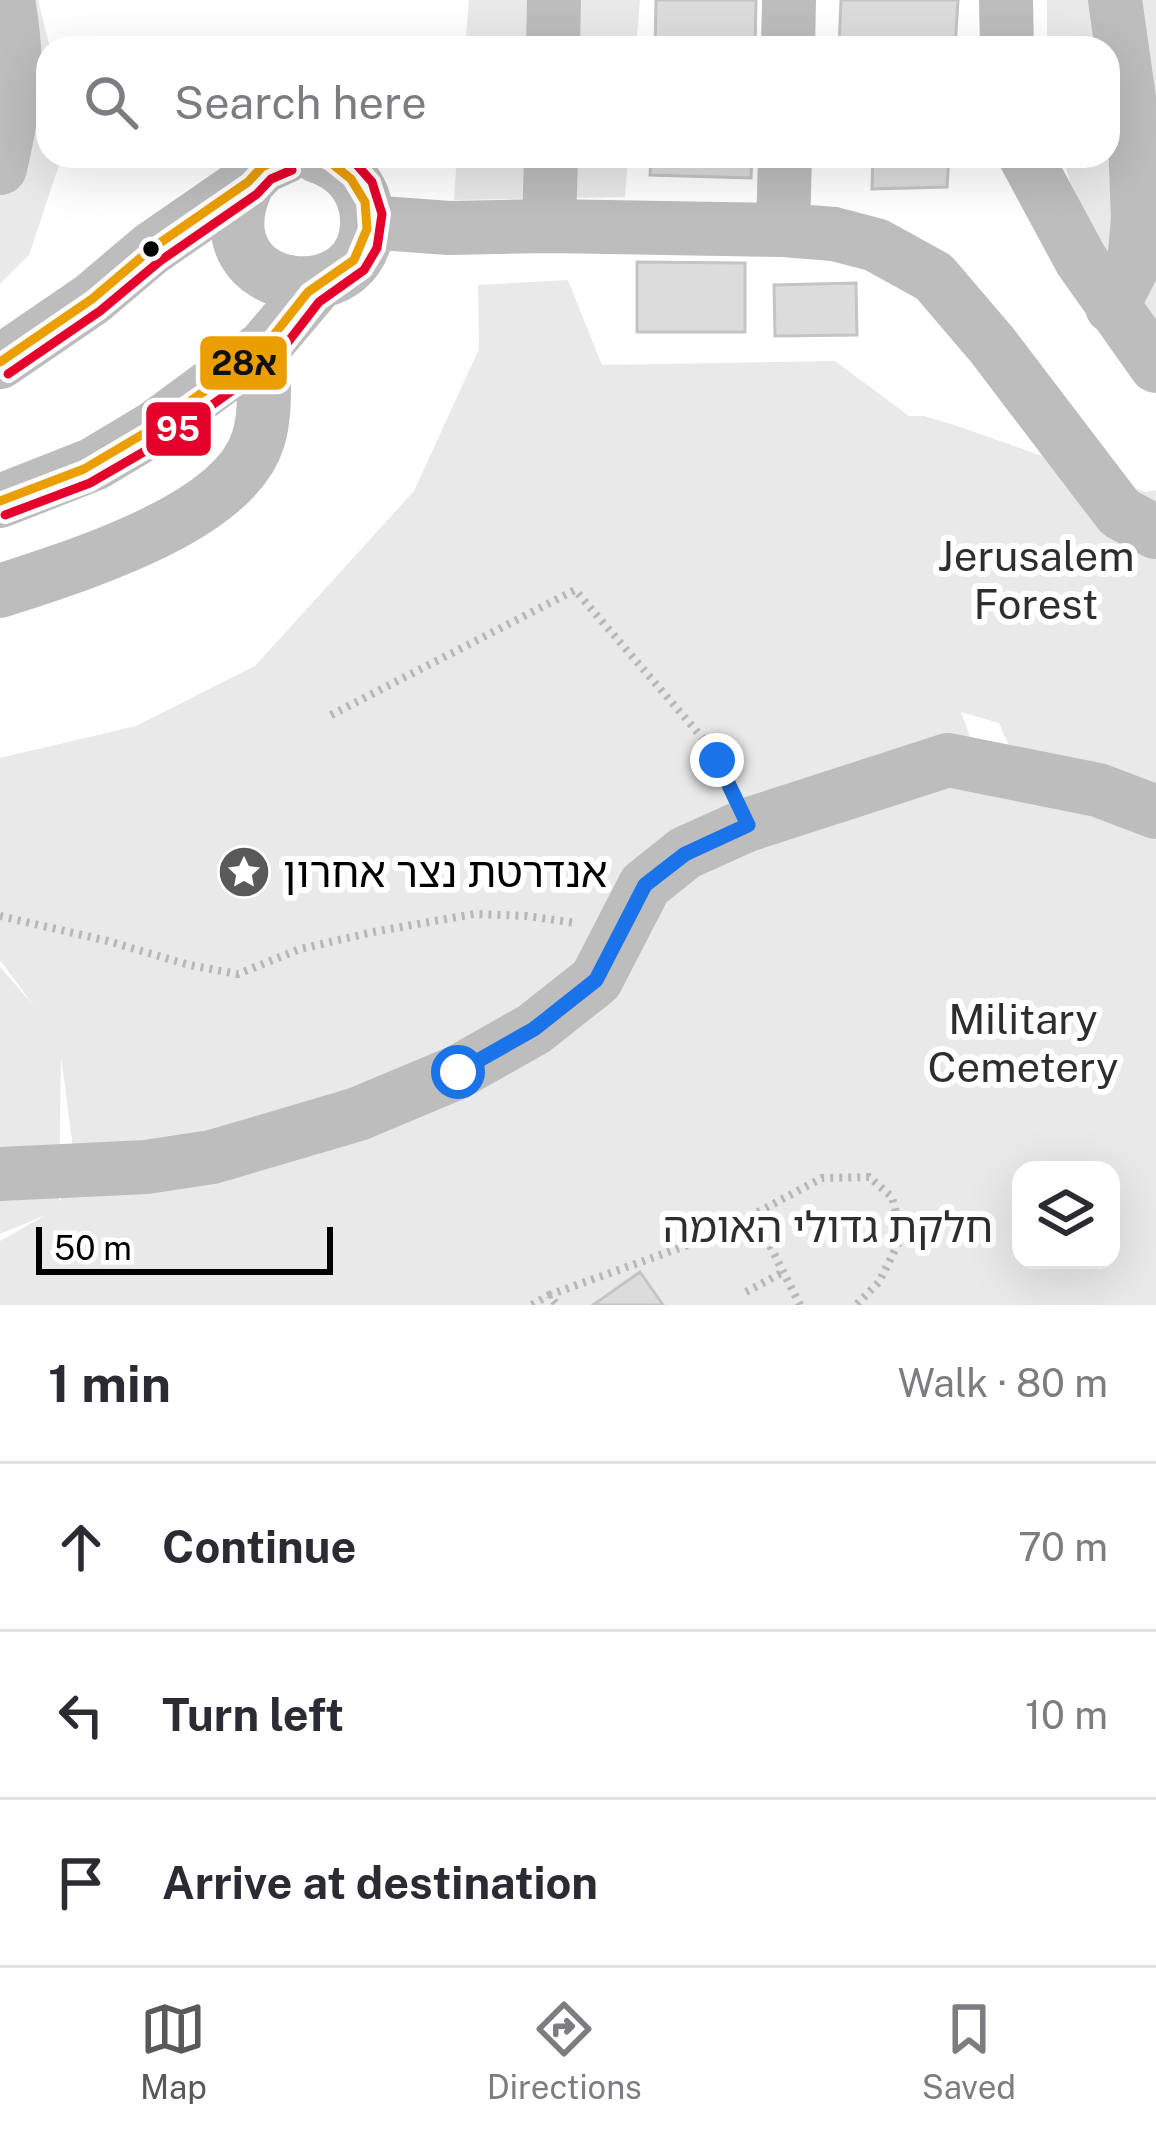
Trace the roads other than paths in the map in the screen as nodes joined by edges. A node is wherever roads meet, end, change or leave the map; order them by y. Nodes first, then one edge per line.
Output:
1 (8, 0) edge
2 (554, 0) edge
3 (789, 0) edge
4 (1006, 0) edge
5 (1115, 0) edge
6 (553, 36) edge
7 (788, 36) edge
8 (1007, 36) edge
9 (0, 168) edge
10 (343, 168) edge
11 (551, 168) edge
12 (785, 168) edge
13 (1031, 168) edge
14 (267, 169) edge
15 (367, 222) junction
16 (549, 226) junction
17 (783, 230) junction
18 (318, 283) junction
19 (1112, 307) junction
20 (264, 347) junction
21 (0, 362) edge
22 (1156, 366) edge
23 (0, 501) edge
24 (1156, 532) edge
25 (0, 591) edge
26 (1156, 812) edge
27 (0, 1174) edge

1 - 9 street
2 - 6 street
3 - 7 street
4 - 8 street
5 - 19 street
10 - 15 street
11 - 16 street
12 - 17 street
13 - 19 street
14 - 18 street
14 - 21 street
15 - 16 street
15 - 18 street
16 - 17 street
17 - 24 street
18 - 20 street
19 - 22 street
20 - 23 street
20 - 25 street
26 - 27 street

